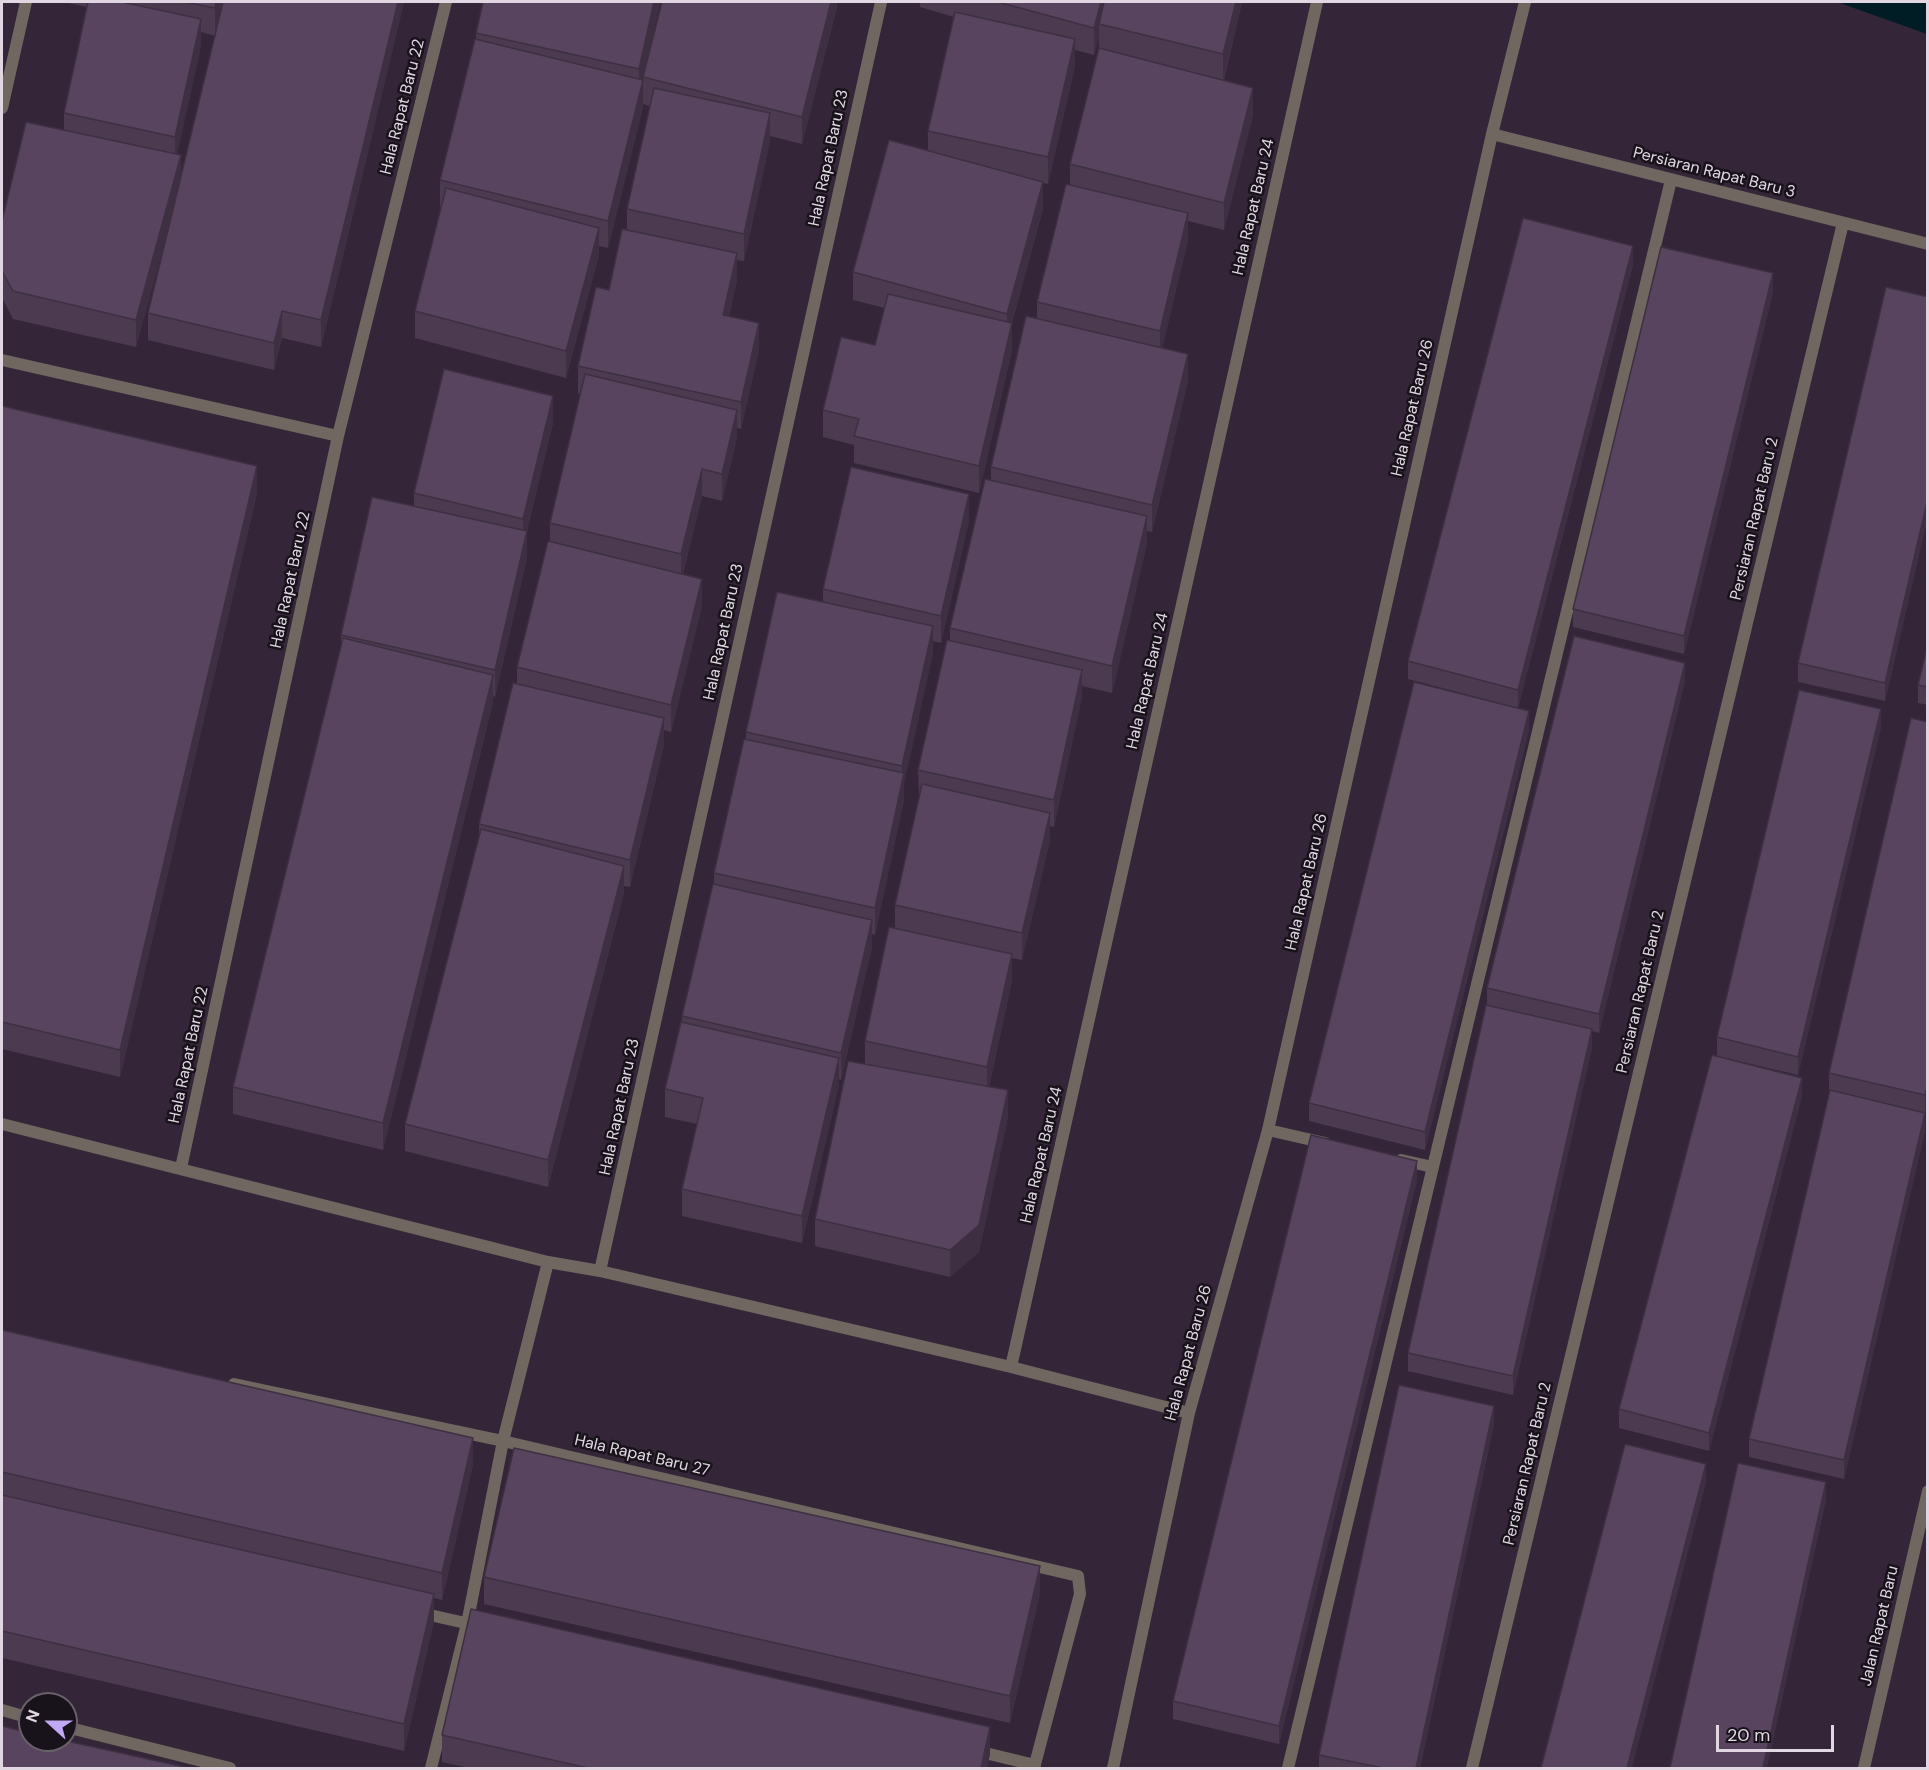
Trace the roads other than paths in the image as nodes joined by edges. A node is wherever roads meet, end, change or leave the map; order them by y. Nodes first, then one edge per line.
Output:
1 (26, 2) edge
2 (446, 2) edge
3 (881, 2) edge
4 (1317, 2) edge
5 (1525, 2) edge
6 (2, 108) edge
7 (1492, 134) junction
8 (1671, 180) junction
9 (1843, 223) junction
10 (1928, 244) edge
11 (2, 360) edge
12 (338, 436) junction
13 (2, 1124) edge
14 (1268, 1130) junction
15 (1334, 1145) edge
16 (1389, 1157) edge
17 (1433, 1167) junction
18 (181, 1168) junction
19 (548, 1262) junction
20 (600, 1270) junction
21 (1011, 1367) junction
22 (223, 1381) edge
23 (1189, 1413) junction
24 (503, 1441) junction
25 (1928, 1491) edge
26 (409, 1610) edge
27 (467, 1624) junction
28 (490, 1629) edge
29 (2, 1710) edge
30 (18, 1715) edge
31 (78, 1730) edge
32 (966, 1748) edge
33 (1035, 1767) edge
34 (230, 1768) edge
35 (431, 1768) edge
36 (1113, 1768) edge
37 (1288, 1768) edge
38 (1472, 1768) edge
39 (1864, 1768) edge

1 - 6 street
2 - 12 street, Hala Rapat Baru 22
3 - 20 street, Hala Rapat Baru 23
4 - 21 street, Hala Rapat Baru 24
5 - 7 street, Hala Rapat Baru 26
7 - 8 street, Persiaran Rapat Baru 3
7 - 14 street, Hala Rapat Baru 26
8 - 9 street, Persiaran Rapat Baru 3
8 - 17 street
9 - 10 street, Persiaran Rapat Baru 3
9 - 38 street, Persiaran Rapat Baru 2
11 - 12 street
12 - 18 street, Hala Rapat Baru 22
13 - 18 street
14 - 15 street
14 - 23 street, Hala Rapat Baru 26
16 - 17 street
17 - 37 street
18 - 19 street
19 - 20 street
19 - 24 street
20 - 21 street
21 - 23 street
22 - 24 street, Hala Rapat Baru 27
23 - 36 street, Hala Rapat Baru 26
24 - 27 street
24 - 33 street, Hala Rapat Baru 27
25 - 39 street, Jalan Rapat Baru
26 - 27 street
27 - 28 street
27 - 35 street
29 - 30 street
31 - 34 street
32 - 33 street

